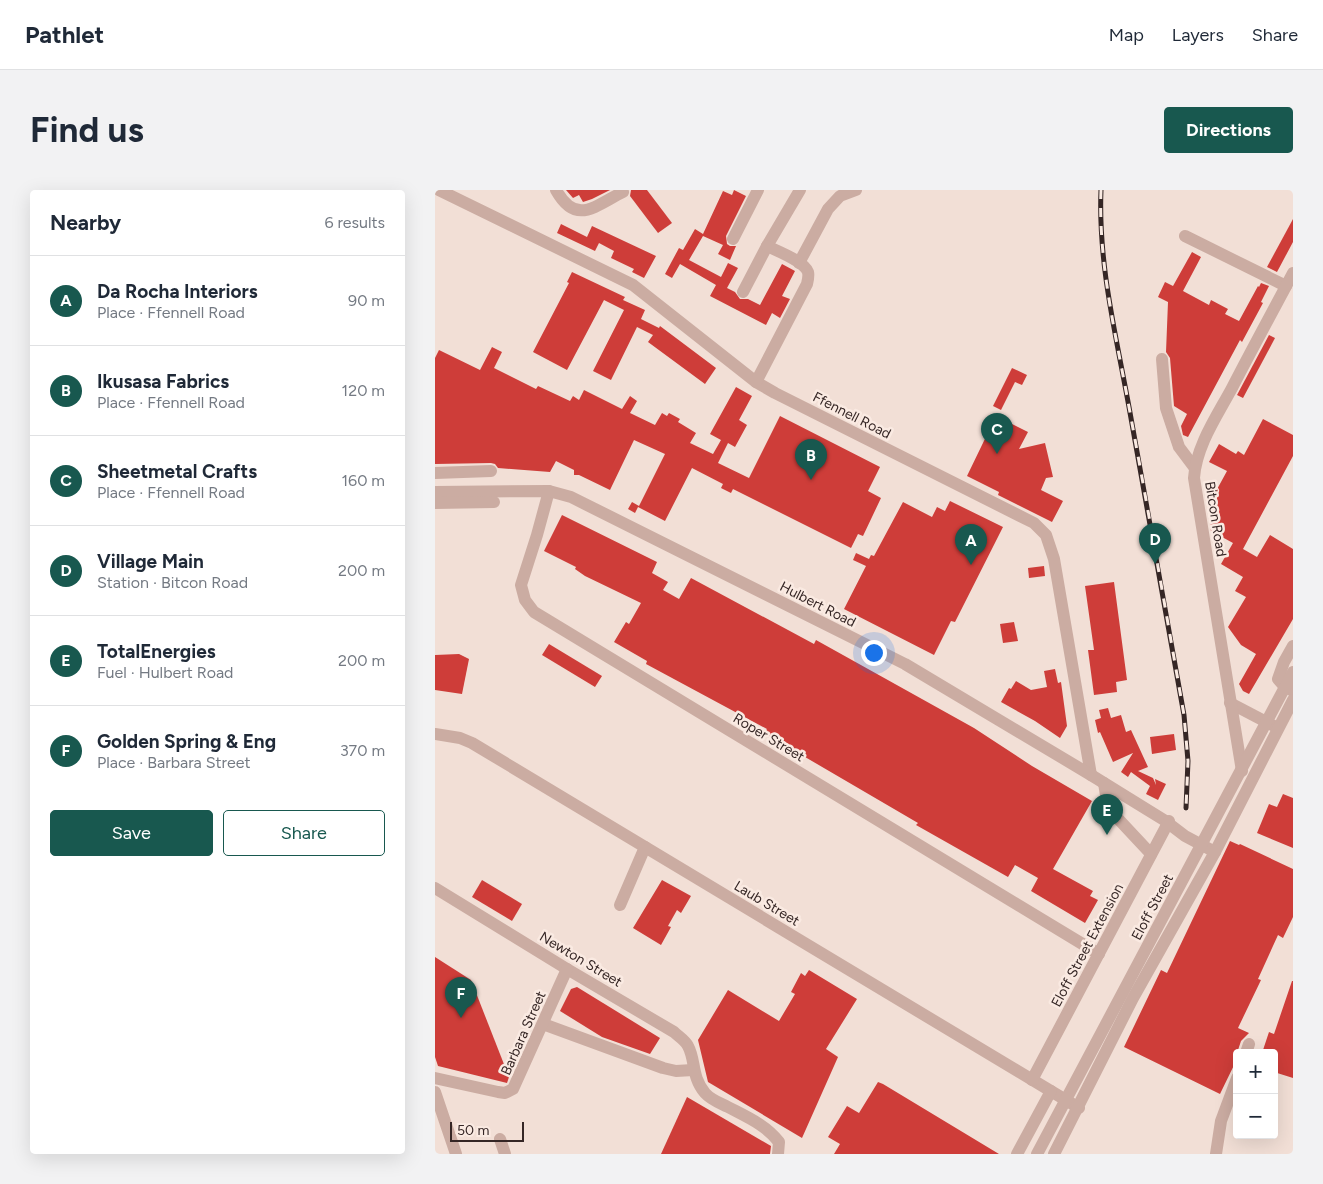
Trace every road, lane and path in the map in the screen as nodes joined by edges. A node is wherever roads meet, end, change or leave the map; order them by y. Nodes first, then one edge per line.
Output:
1 (440, 190) edge
2 (556, 190) edge
3 (758, 190) edge
4 (800, 190) edge
5 (856, 190) edge
6 (623, 192) dead end
7 (456, 194) edge
8 (1185, 236) dead end
9 (733, 239) dead end
10 (767, 246) junction
11 (799, 263) junction
12 (1293, 273) edge
13 (1286, 286) junction
14 (743, 292) dead end
15 (1162, 358) dead end
16 (757, 382) junction
17 (1195, 467) junction
18 (491, 471) dead end
19 (435, 473) edge
20 (549, 491) junction
21 (435, 492) edge
22 (494, 502) dead end
23 (435, 503) edge
24 (1293, 646) edge
25 (1293, 672) edge
26 (1289, 689) edge
27 (1293, 700) edge
28 (1229, 703) junction
29 (1272, 725) junction
30 (435, 734) edge
31 (1241, 771) junction
32 (1091, 775) junction
33 (1104, 783) junction
34 (1167, 821) junction
35 (1203, 843) junction
36 (645, 847) junction
37 (1216, 849) junction
38 (1151, 854) junction
39 (435, 888) edge
40 (620, 905) dead end
41 (1099, 954) junction
42 (1144, 967) junction
43 (567, 969) junction
44 (543, 1024) junction
45 (693, 1070) junction
46 (435, 1078) edge
47 (1032, 1080) junction
48 (1233, 1088) edge
49 (1051, 1091) junction
50 (435, 1092) edge
51 (1066, 1100) junction
52 (1079, 1108) junction
53 (500, 1139) dead end
54 (456, 1154) edge
55 (505, 1154) edge
56 (778, 1154) edge
57 (1017, 1154) edge
58 (1037, 1154) edge
59 (1054, 1154) edge
60 (1215, 1154) edge

1 - 7 street, Ffennell Road
2 - 6 street
3 - 9 street
4 - 10 street
5 - 11 street
7 - 16 street, Ffennell Road
8 - 13 street
10 - 11 street
10 - 14 street
11 - 16 street
12 - 13 street, Bitcon Road
13 - 17 street, Bitcon Road
15 - 17 street
16 - 32 street, Ffennell Road
17 - 28 street, Bitcon Road
18 - 19 street
20 - 21 street, Hulbert Road
20 - 32 street, Hulbert Road
20 - 41 street, Roper Street
22 - 23 street
24 - 26 street
25 - 26 street, Eloff Street
26 - 29 street, Eloff Street
27 - 29 street, Eloff Street
28 - 29 street
28 - 31 street, Bitcon Road
29 - 31 street, Eloff Street
29 - 37 street, Eloff Street
30 - 36 street, Laub Street
31 - 35 street, Eloff Street
32 - 33 street, Hulbert Road
33 - 34 street, Hulbert Road
33 - 38 street
34 - 35 street, Hulbert Road
34 - 38 street, Eloff Street Extension
35 - 37 street, Hulbert Road
35 - 42 street, Eloff Street
36 - 40 street
36 - 47 street, Laub Street
37 - 42 street, Eloff Street
38 - 41 street, Eloff Street Extension
39 - 43 street, Newton Street
41 - 47 street, Eloff Street Extension
42 - 51 street, Eloff Street
42 - 52 street, Eloff Street
43 - 44 street, Barbara Street
43 - 45 street, Newton Street
44 - 45 street
44 - 46 street, Barbara Street
45 - 56 street, Newton Street
47 - 49 street, Laub Street
48 - 60 street
49 - 51 street, Laub Street
49 - 57 street
50 - 54 street
51 - 52 street, Laub Street
51 - 58 street, Eloff Street
52 - 59 street, Eloff Street
53 - 55 street

